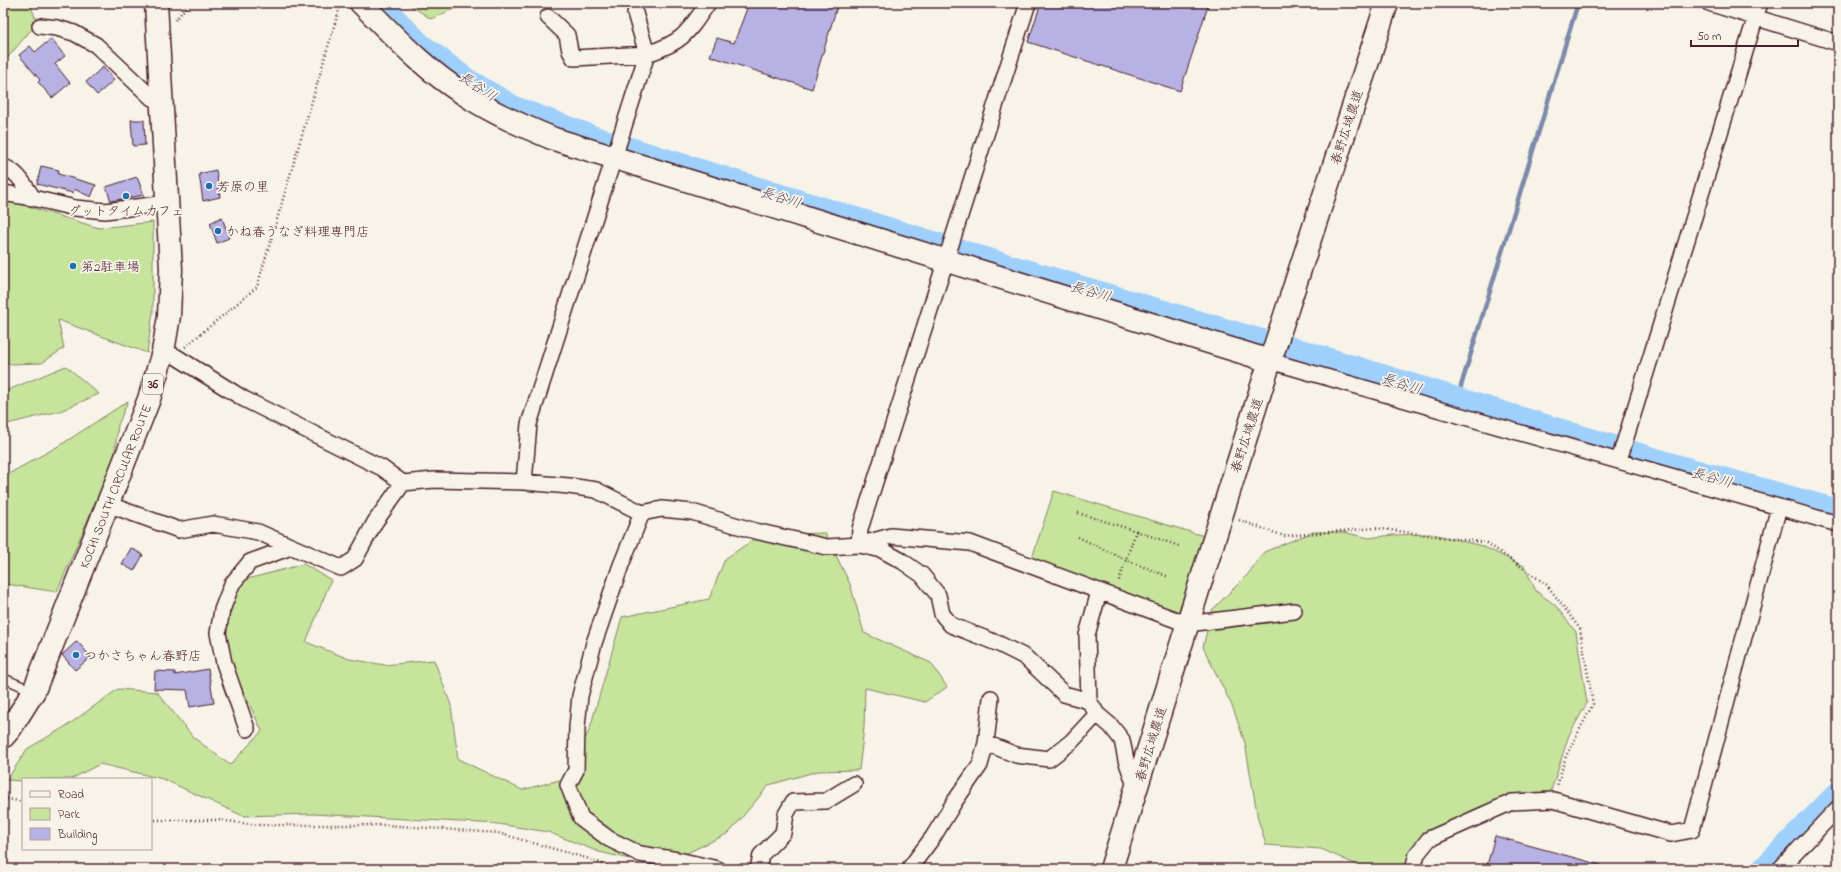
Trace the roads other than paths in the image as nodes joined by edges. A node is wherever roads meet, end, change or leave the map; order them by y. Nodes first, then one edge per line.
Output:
1 (156, 3) edge
2 (361, 3) edge
3 (708, 3) edge
4 (1028, 3) edge
5 (1386, 3) edge
6 (1709, 3) edge
7 (1758, 10) edge
8 (636, 13) dead end
9 (548, 18) dead end
10 (40, 26) dead end
11 (1838, 43) edge
12 (647, 54) junction
13 (162, 101) junction
14 (617, 149) junction
15 (3, 166) edge
16 (3, 193) edge
17 (33, 198) junction
18 (168, 203) junction
19 (948, 252) junction
20 (169, 354) junction
21 (1270, 361) junction
22 (1619, 460) junction
23 (524, 482) junction
24 (403, 483) junction
25 (107, 504) junction
26 (1779, 507) junction
27 (642, 513) junction
28 (1838, 524) edge
29 (859, 545) junction
30 (291, 547) junction
31 (1099, 592) junction
32 (1294, 611) dead end
33 (1186, 624) junction
34 (3, 678) edge
35 (34, 692) junction
36 (991, 698) dead end
37 (1089, 701) junction
38 (1097, 714) junction
39 (247, 729) dead end
40 (3, 737) edge
41 (986, 743) junction
42 (854, 784) dead end
43 (1136, 788) junction
44 (1838, 808) edge
45 (718, 869) edge
46 (758, 869) edge
47 (909, 869) edge
48 (1111, 869) edge
49 (1413, 869) edge
50 (1780, 869) edge

1 - 13 street, KOCHI SOUTH CIRCULAR ROUTE / 36
2 - 14 street
3 - 12 street
4 - 19 street
5 - 21 street, 春野広域農道
6 - 7 street
7 - 11 street
7 - 22 street
8 - 12 street
9 - 12 street
10 - 13 street
12 - 14 street
13 - 18 street, KOCHI SOUTH CIRCULAR ROUTE / 36
14 - 19 street
14 - 23 street
15 - 17 street
16 - 17 street
17 - 18 street
18 - 20 street, KOCHI SOUTH CIRCULAR ROUTE / 36
19 - 21 street
19 - 29 street
20 - 24 street
20 - 25 street, KOCHI SOUTH CIRCULAR ROUTE / 36
21 - 22 street
21 - 33 street, 春野広域農道
22 - 26 street
23 - 24 street
23 - 27 street
24 - 30 street
25 - 30 street
25 - 35 street, KOCHI SOUTH CIRCULAR ROUTE / 36
26 - 28 street
26 - 49 street
27 - 29 street
27 - 45 street
29 - 31 street
29 - 37 street
30 - 39 street
31 - 33 street
31 - 37 street
32 - 33 street
33 - 43 street, 春野広域農道
34 - 35 lane
35 - 40 street, KOCHI SOUTH CIRCULAR ROUTE / 36
36 - 41 street
37 - 38 street
38 - 41 street
38 - 43 street
41 - 47 street
42 - 46 street
43 - 48 street, 春野広域農道
44 - 50 street

